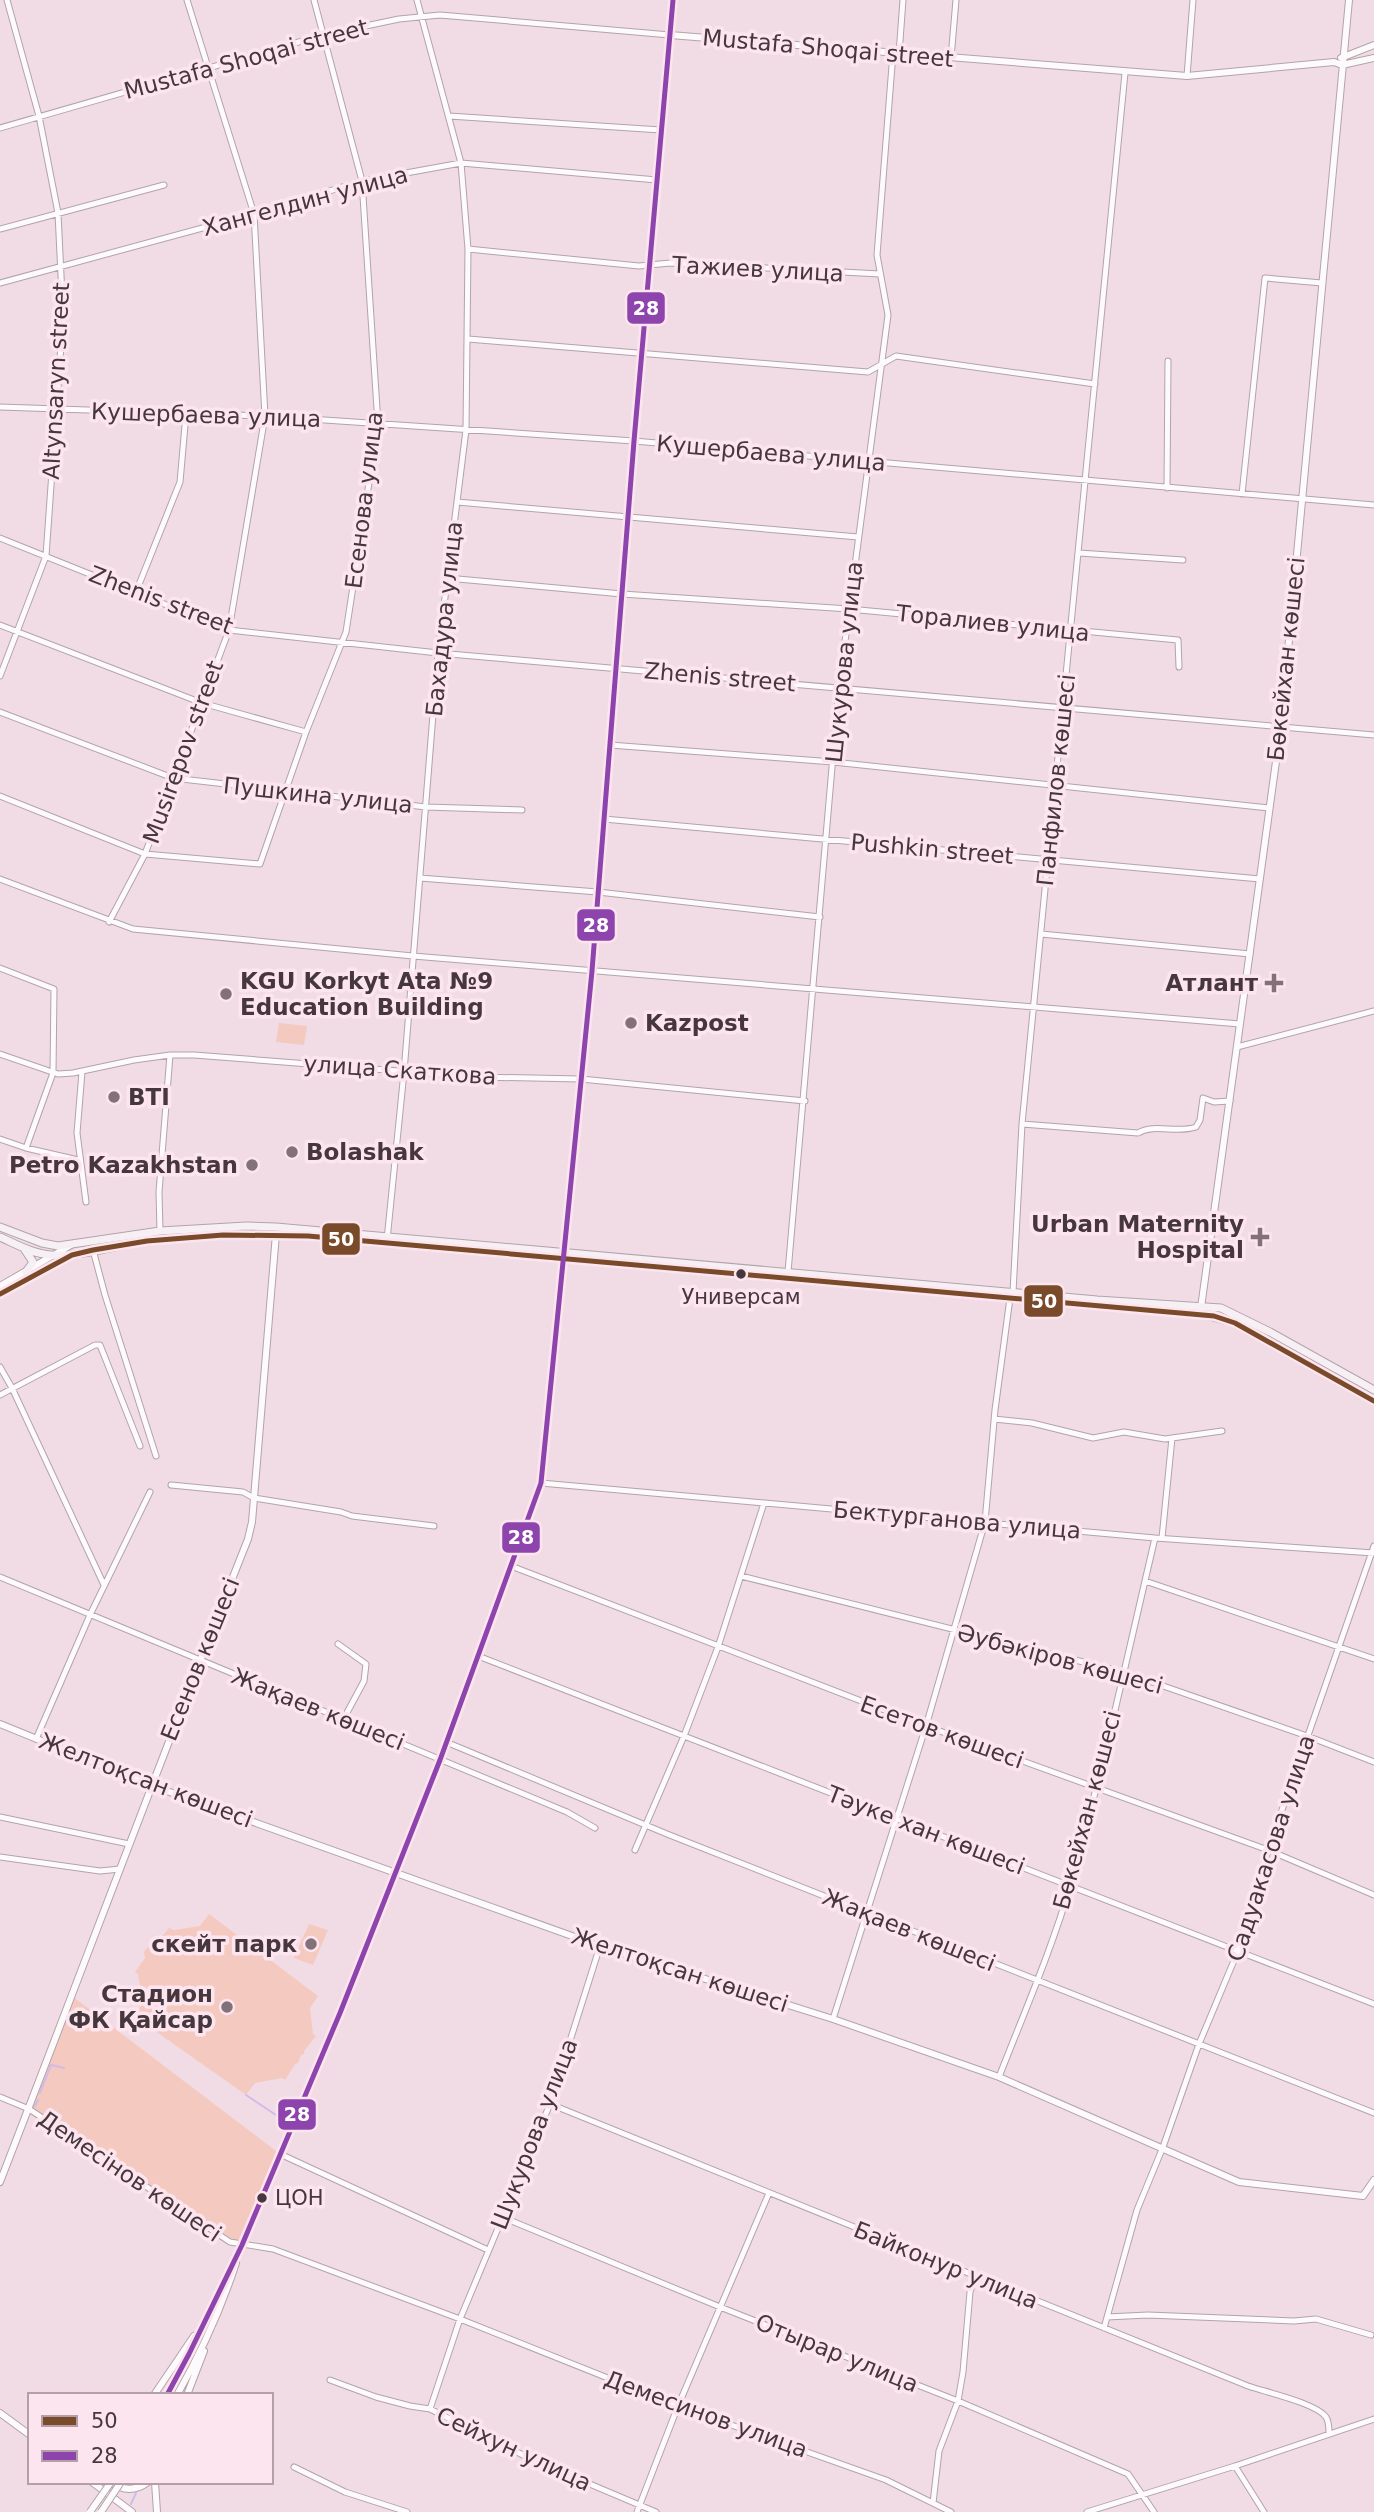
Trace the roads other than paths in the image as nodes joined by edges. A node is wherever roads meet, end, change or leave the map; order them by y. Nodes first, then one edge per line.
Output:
1 (7, 0) edge
2 (187, 0) edge
3 (314, 0) edge
4 (417, 0) edge
5 (673, 0) edge
6 (903, 0) edge
7 (956, 0) edge
8 (1193, 0) edge
9 (1349, 0) edge
10 (0, 2) edge
11 (421, 16) junction
12 (323, 35) junction
13 (670, 35) junction
14 (1374, 45) edge
15 (896, 54) junction
16 (1343, 57) junction
17 (951, 58) junction
18 (1374, 58) edge
19 (1334, 62) junction
20 (1342, 65) junction
21 (208, 66) junction
22 (1125, 73) junction
23 (1187, 76) junction
24 (39, 116) junction
25 (449, 116) junction
26 (0, 128) edge
27 (661, 130) junction
28 (461, 163) junction
29 (657, 180) junction
30 (362, 181) junction
31 (164, 185) dead end
32 (58, 213) junction
33 (254, 214) junction
34 (0, 229) edge
35 (468, 249) junction
36 (61, 266) junction
37 (648, 266) junction
38 (880, 274) junction
39 (0, 283) edge
40 (1322, 283) junction
41 (468, 339) junction
42 (641, 354) junction
43 (1168, 362) dead end
44 (881, 363) junction
45 (1095, 384) junction
46 (0, 407) edge
47 (57, 409) junction
48 (186, 414) junction
49 (265, 416) junction
50 (378, 424) junction
51 (466, 429) junction
52 (634, 441) junction
53 (868, 462) junction
54 (1086, 481) junction
55 (1167, 488) junction
56 (1242, 494) junction
57 (1302, 499) junction
58 (457, 502) junction
59 (1374, 505) edge
60 (627, 518) junction
61 (858, 537) junction
62 (0, 538) edge
63 (1079, 553) junction
64 (46, 556) junction
65 (1183, 561) dead end
66 (447, 578) junction
67 (136, 592) junction
68 (622, 594) junction
69 (849, 609) junction
70 (0, 625) edge
71 (229, 630) junction
72 (17, 631) junction
73 (1071, 632) junction
74 (341, 642) junction
75 (438, 653) junction
76 (1179, 667) dead end
77 (616, 668) junction
78 (0, 676) edge
79 (839, 687) junction
80 (202, 703) junction
81 (1063, 707) junction
82 (0, 712) edge
83 (1281, 726) junction
84 (306, 732) junction
85 (1374, 734) edge
86 (610, 745) junction
87 (832, 762) junction
88 (173, 779) junction
89 (1056, 784) junction
90 (285, 791) junction
91 (0, 796) edge
92 (426, 807) junction
93 (1269, 808) junction
94 (522, 810) dead end
95 (604, 819) junction
96 (826, 839) junction
97 (145, 854) junction
98 (1048, 860) junction
99 (420, 878) junction
100 (0, 879) edge
101 (1260, 879) junction
102 (598, 892) junction
103 (820, 917) junction
104 (109, 922) junction
105 (1041, 934) junction
106 (1250, 954) junction
107 (413, 956) junction
108 (0, 968) edge
109 (592, 971) junction
110 (814, 989) junction
111 (1034, 1007) junction
112 (1374, 1011) edge
113 (1240, 1024) junction
114 (1237, 1047) junction
115 (0, 1054) edge
116 (170, 1055) junction
117 (82, 1072) junction
118 (404, 1072) junction
119 (53, 1073) junction
120 (581, 1079) junction
121 (805, 1101) junction
122 (1230, 1101) junction
123 (1023, 1124) junction
124 (0, 1139) edge
125 (26, 1148) junction
126 (78, 1160) junction
127 (86, 1202) dead end
128 (0, 1227) edge
129 (276, 1231) junction
130 (165, 1233) junction
131 (0, 1237) edge
132 (387, 1240) junction
133 (19, 1245) junction
134 (72, 1245) junction
135 (93, 1250) junction
136 (54, 1255) junction
137 (72, 1255) junction
138 (564, 1255) junction
139 (26, 1272) junction
140 (789, 1272) junction
141 (0, 1286) edge
142 (0, 1294) edge
143 (1012, 1295) junction
144 (1200, 1311) junction
145 (0, 1367) edge
146 (12, 1388) junction
147 (1374, 1390) edge
148 (0, 1395) edge
149 (1374, 1402) edge
150 (994, 1419) junction
151 (1222, 1432) dead end
152 (1172, 1438) junction
153 (140, 1446) dead end
154 (156, 1457) dead end
155 (541, 1483) junction
156 (171, 1485) dead end
157 (150, 1492) dead end
158 (254, 1497) junction
159 (764, 1503) junction
160 (985, 1522) junction
161 (434, 1526) dead end
162 (1155, 1538) junction
163 (1162, 1538) junction
164 (1373, 1551) edge
165 (511, 1566) junction
166 (741, 1576) junction
167 (0, 1577) edge
168 (1145, 1581) junction
169 (104, 1585) junction
170 (90, 1615) junction
171 (955, 1631) junction
172 (338, 1644) dead end
173 (718, 1647) junction
174 (1339, 1647) junction
175 (478, 1656) junction
176 (1374, 1659) edge
177 (200, 1661) junction
178 (1123, 1672) junction
179 (343, 1720) junction
180 (0, 1724) edge
181 (926, 1726) junction
182 (1307, 1736) junction
183 (684, 1737) junction
184 (36, 1739) junction
185 (446, 1742) junction
186 (440, 1760) junction
187 (1374, 1762) edge
188 (150, 1785) junction
189 (1096, 1789) junction
190 (0, 1816) edge
191 (897, 1820) junction
192 (645, 1825) junction
193 (595, 1828) dead end
194 (129, 1844) junction
195 (635, 1850) dead end
196 (1268, 1850) junction
197 (0, 1857) edge
198 (120, 1869) junction
199 (396, 1872) junction
200 (1070, 1886) junction
201 (1374, 1895) edge
202 (867, 1914) junction
203 (600, 1946) junction
204 (1238, 1951) junction
205 (1037, 1980) junction
206 (1374, 2004) edge
207 (833, 2019) junction
208 (1199, 2044) junction
209 (999, 2077) junction
210 (0, 2097) edge
211 (550, 2104) junction
212 (29, 2109) junction
213 (1374, 2113) edge
214 (1163, 2147) junction
215 (280, 2154) junction
216 (1374, 2180) edge
217 (0, 2182) edge
218 (768, 2193) junction
219 (502, 2217) junction
220 (242, 2245) junction
221 (488, 2250) junction
222 (975, 2277) junction
223 (720, 2307) junction
224 (1107, 2317) junction
225 (460, 2319) junction
226 (205, 2320) junction
227 (213, 2323) junction
228 (1104, 2328) junction
229 (1371, 2335) dead end
230 (330, 2379) dead end
231 (155, 2393) edge
232 (168, 2393) edge
233 (178, 2393) edge
234 (188, 2393) edge
235 (958, 2401) junction
236 (678, 2406) junction
237 (430, 2409) junction
238 (0, 2413) edge
239 (1374, 2419) edge
240 (1329, 2433) junction
241 (28, 2434) edge
242 (1235, 2466) junction
243 (294, 2467) dead end
244 (95, 2484) edge
245 (109, 2484) edge
246 (114, 2484) edge
247 (120, 2484) edge
248 (145, 2484) edge
249 (155, 2484) edge
250 (1142, 2496) junction
251 (933, 2503) junction
252 (638, 2509) edge
253 (90, 2512) edge
254 (101, 2512) edge
255 (132, 2512) edge
256 (157, 2512) edge
257 (407, 2512) edge
258 (656, 2512) edge
259 (951, 2512) edge
260 (1087, 2512) edge
261 (1154, 2512) edge
262 (1264, 2512) edge

1 - 10 street
1 - 24 street, Altynsaryn street
2 - 21 street, Musirepov street
3 - 12 street, Есенова улица
4 - 11 street, Бахадура улица
5 - 13 street
6 - 15 street, Шукурова улица
7 - 17 street
8 - 23 street
9 - 16 street, Бөкейхан көшесі
11 - 12 street, Mustafa Shoqai street
11 - 13 street, Mustafa Shoqai street
11 - 25 street, Бахадура улица
12 - 21 street, Mustafa Shoqai street
12 - 30 street, Есенова улица
13 - 15 street, Mustafa Shoqai street
13 - 27 street
14 - 16 street, Mustafa Shoqai street
15 - 17 street, Mustafa Shoqai street
15 - 38 street, Шукурова улица
16 - 19 street, Mustafa Shoqai street
16 - 20 street, Бөкейхан көшесі
17 - 22 street, Mustafa Shoqai street
18 - 20 street
19 - 20 street, Mustafa Shoqai street
19 - 23 street, Mustafa Shoqai street
20 - 40 street, Бөкейхан көшесі
21 - 24 street, Mustafa Shoqai street
21 - 33 street, Musirepov street
22 - 23 street, Mustafa Shoqai street
22 - 45 street, Панфилов көшесі
24 - 26 street, Mustafa Shoqai street
24 - 32 street, Altynsaryn street
25 - 27 street
25 - 28 street, Бахадура улица
27 - 29 street
28 - 29 street, Хангелдин улица
28 - 30 street, Хангелдин улица
28 - 35 street, Бахадура улица
29 - 37 street
30 - 33 street, Хангелдин улица
30 - 50 street, Есенова улица
31 - 32 street
32 - 34 street
32 - 36 street, Altynsaryn street
33 - 36 street, Хангелдин улица
33 - 49 street, Musirepov street
35 - 37 street, Тажиев улица
35 - 41 street, Бахадура улица
36 - 39 street, Хангелдин улица
36 - 47 street, Altynsaryn street
37 - 38 street, Тажиев улица
37 - 42 street
38 - 44 street, Шукурова улица
40 - 56 street
40 - 57 street, Бөкейхан көшесі
41 - 42 street
41 - 51 street, Бахадура улица
42 - 44 street
42 - 52 street
43 - 55 street
44 - 45 street
44 - 53 street, Шукурова улица
45 - 54 street, Панфилов көшесі
46 - 47 street, Кушербаева улица
47 - 48 street, Кушербаева улица
47 - 64 street, Altynsaryn street
48 - 49 street, Кушербаева улица
48 - 67 street
49 - 50 street, Кушербаева улица
49 - 71 street, Musirepov street
50 - 51 street, Кушербаева улица
50 - 74 street, Есенова улица
51 - 52 street, Кушербаева улица
51 - 58 street, Бахадура улица
52 - 53 street, Кушербаева улица
52 - 60 street
53 - 54 street, Кушербаева улица
53 - 61 street, Шукурова улица
54 - 55 street, Кушербаева улица
54 - 63 street, Панфилов көшесі
55 - 56 street, Кушербаева улица
56 - 57 street, Кушербаева улица
57 - 59 street, Кушербаева улица
57 - 83 street, Бөкейхан көшесі
58 - 60 street
58 - 66 street, Бахадура улица
60 - 61 street
60 - 68 street
61 - 69 street, Шукурова улица
62 - 64 street, Zhenis street
63 - 65 street
63 - 73 street, Панфилов көшесі
64 - 67 street, Zhenis street
64 - 72 street, Altynsaryn street
66 - 68 street, Торалиев улица
66 - 75 street, Бахадура улица
67 - 71 street, Zhenis street
68 - 69 street, Торалиев улица
68 - 77 street
69 - 73 street, Торалиев улица
69 - 79 street, Шукурова улица
70 - 72 street
71 - 74 street, Zhenis street
71 - 80 street, Musirepov street
72 - 78 street, Altynsaryn street
72 - 80 street
73 - 76 street, Торалиев улица
73 - 81 street, Панфилов көшесі
74 - 75 street, Zhenis street
74 - 84 street, Есенова улица
75 - 77 street, Zhenis street
75 - 92 street, Бахадура улица
77 - 79 street, Zhenis street
77 - 86 street
79 - 81 street, Zhenis street
79 - 87 street, Шукурова улица
80 - 84 street
80 - 88 street, Musirepov street
81 - 83 street, Zhenis street
81 - 89 street, Панфилов көшесі
82 - 88 street, Пушкина улица
83 - 85 street, Zhenis street
83 - 93 street, Бөкейхан көшесі
84 - 90 street, Есенова улица
86 - 87 street
86 - 95 street
87 - 89 street
87 - 96 street, Шукурова улица
88 - 90 street, Пушкина улица
88 - 97 street, Musirepov street
89 - 93 street
89 - 98 street, Панфилов көшесі
90 - 92 street, Пушкина улица
90 - 97 street, Есенова улица
91 - 97 street
92 - 94 street, Пушкина улица
92 - 99 street, Бахадура улица
93 - 101 street, Бөкейхан көшесі
95 - 96 street, Pushkin street
95 - 102 street
96 - 98 street, Pushkin street
96 - 103 street, Шукурова улица
97 - 104 street, Musirepov street
98 - 101 street, Pushkin street
98 - 105 street, Панфилов көшесі
99 - 102 street
99 - 107 street, Бахадура улица
100 - 104 street
101 - 106 street, Бөкейхан көшесі
102 - 103 street
102 - 109 street
103 - 110 street, Шукурова улица
104 - 107 street
105 - 106 street
105 - 111 street, Панфилов көшесі
106 - 113 street, Бөкейхан көшесі
107 - 109 street
107 - 118 street, Бахадура улица
108 - 119 street
109 - 110 street
109 - 120 street
110 - 111 street
110 - 121 street, Шукурова улица
111 - 113 street
111 - 123 street, Панфилов көшесі
112 - 114 street
113 - 114 street, Бөкейхан көшесі
114 - 122 street, Бөкейхан көшесі
115 - 119 street, улица Скаткова
116 - 117 street, улица Скаткова
116 - 118 street, улица Скаткова
116 - 130 street
117 - 119 street, улица Скаткова
117 - 126 street
118 - 120 street, улица Скаткова
118 - 132 street, Бахадура улица
119 - 125 street
120 - 121 street, улица Скаткова
120 - 138 street
121 - 140 street, Шукурова улица
122 - 123 street
122 - 144 street, Бөкейхан көшесі
123 - 143 street, Панфилов көшесі
124 - 125 street
125 - 126 street
126 - 127 street
128 - 134 main road
129 - 130 main road
129 - 132 main road
129 - 158 street, Есенов көшесі
130 - 134 main road
130 - 135 main road
131 - 133 main road
132 - 138 main road
133 - 136 main road
133 - 139 main road
134 - 136 street
135 - 137 main road
135 - 154 street
136 - 137 main road
136 - 139 street
137 - 142 street
138 - 140 main road
138 - 143 main road
138 - 155 street
139 - 141 street
140 - 143 main road
143 - 144 main road
143 - 150 street, Панфилов көшесі
144 - 147 main road
144 - 149 main road
145 - 146 street
146 - 148 street
146 - 153 street
146 - 169 street
150 - 152 street
150 - 160 street
151 - 152 street
152 - 163 street
155 - 159 street, Бектурганова улица
155 - 165 street
156 - 158 street
157 - 169 street
158 - 161 street
158 - 177 street, Есенов көшесі
159 - 160 street, Бектурганова улица
159 - 166 street
160 - 162 street, Бектурганова улица
160 - 171 street
162 - 163 street, Бектурганова улица
162 - 168 street, Бөкейхан көшесі
163 - 164 street, Бектурганова улица
164 - 174 street, Садуакасова улица
165 - 173 street, Есетов көшесі
165 - 175 street
166 - 171 street, Әубәкіров көшесі
166 - 173 street
167 - 170 street, Жақаев көшесі
168 - 174 street
168 - 178 street, Бөкейхан көшесі
169 - 170 street
170 - 177 street, Жақаев көшесі
170 - 184 street
171 - 178 street, Әубәкіров көшесі
171 - 181 street
172 - 179 street
173 - 181 street, Есетов көшесі
173 - 183 street
174 - 176 street
174 - 182 street, Садуакасова улица
175 - 183 street, Тәуке хан көшесі
175 - 185 street
177 - 179 street, Жақаев көшесі
177 - 188 street, Есенов көшесі
178 - 182 street, Әубәкіров көшесі
178 - 189 street, Бөкейхан көшесі
179 - 186 street, Жақаев көшесі
180 - 184 street, Желтоқсан көшесі
181 - 189 street, Есетов көшесі
181 - 191 street
182 - 187 street, Әубәкіров көшесі
182 - 196 street, Садуакасова улица
183 - 191 street, Тәуке хан көшесі
183 - 192 street
184 - 188 street, Желтоқсан көшесі
185 - 186 street
185 - 192 street, Жақаев көшесі
186 - 193 street, Жақаев көшесі
186 - 199 street
188 - 194 street, Есенов көшесі
188 - 199 street, Желтоқсан көшесі
189 - 196 street, Есетов көшесі
189 - 200 street, Бөкейхан көшесі
190 - 194 street
191 - 200 street, Тәуке хан көшесі
191 - 202 street
192 - 195 street
192 - 202 street, Жақаев көшесі
194 - 198 street, Есенов көшесі
196 - 201 street, Есетов көшесі
196 - 204 street, Садуакасова улица
197 - 198 street
198 - 212 street, Есенов көшесі
199 - 203 street, Желтоқсан көшесі
199 - 215 street
200 - 204 street, Тәуке хан көшесі
200 - 205 street, Бөкейхан көшесі
202 - 205 street, Жақаев көшесі
202 - 207 street
203 - 207 street, Желтоқсан көшесі
203 - 211 street, Шукурова улица
204 - 206 street, Тәуке хан көшесі
204 - 208 street, Садуакасова улица
205 - 208 street, Жақаев көшесі
205 - 209 street, Бөкейхан көшесі
207 - 209 street, Желтоқсан көшесі
208 - 213 street, Жақаев көшесі
208 - 214 street, Садуакасова улица
209 - 214 street, Желтоқсан көшесі
210 - 212 street, Демесінов көшесі
211 - 218 street, Байконур улица
211 - 219 street, Шукурова улица
212 - 217 street, Есенов көшесі
212 - 220 street, Демесінов көшесі
214 - 216 street, Желтоқсан көшесі
214 - 224 street, Садуакасова улица
215 - 220 street
215 - 221 street
218 - 222 street, Байконур улица
218 - 223 street
219 - 221 street, Шукурова улица
219 - 223 street, Отырар улица
220 - 225 street, Демесінов көшесі
220 - 226 street
220 - 227 street
221 - 225 street, Шукурова улица
222 - 228 street, Байконур улица
222 - 235 street
223 - 235 street, Отырар улица
223 - 236 street
224 - 228 street, Садуакасова улица
224 - 229 street
225 - 236 street, Демесинов улица
225 - 237 street, Шукурова улица
226 - 231 street
226 - 232 street
227 - 233 street
227 - 234 street
228 - 240 street, Байконур улица
230 - 237 street, Сейхун улица
235 - 250 street, Отырар улица
235 - 251 street
236 - 251 street, Демесинов улица
236 - 252 street
237 - 252 street, Сейхун улица
238 - 241 street
239 - 240 street
240 - 242 street
242 - 250 street
242 - 262 street
243 - 257 street
244 - 255 street
245 - 253 street, bridge
246 - 248 street
247 - 254 street, bridge
249 - 256 street
250 - 260 street
250 - 261 street, Отырар улица
251 - 259 street, Демесинов улица
252 - 258 street, Сейхун улица

